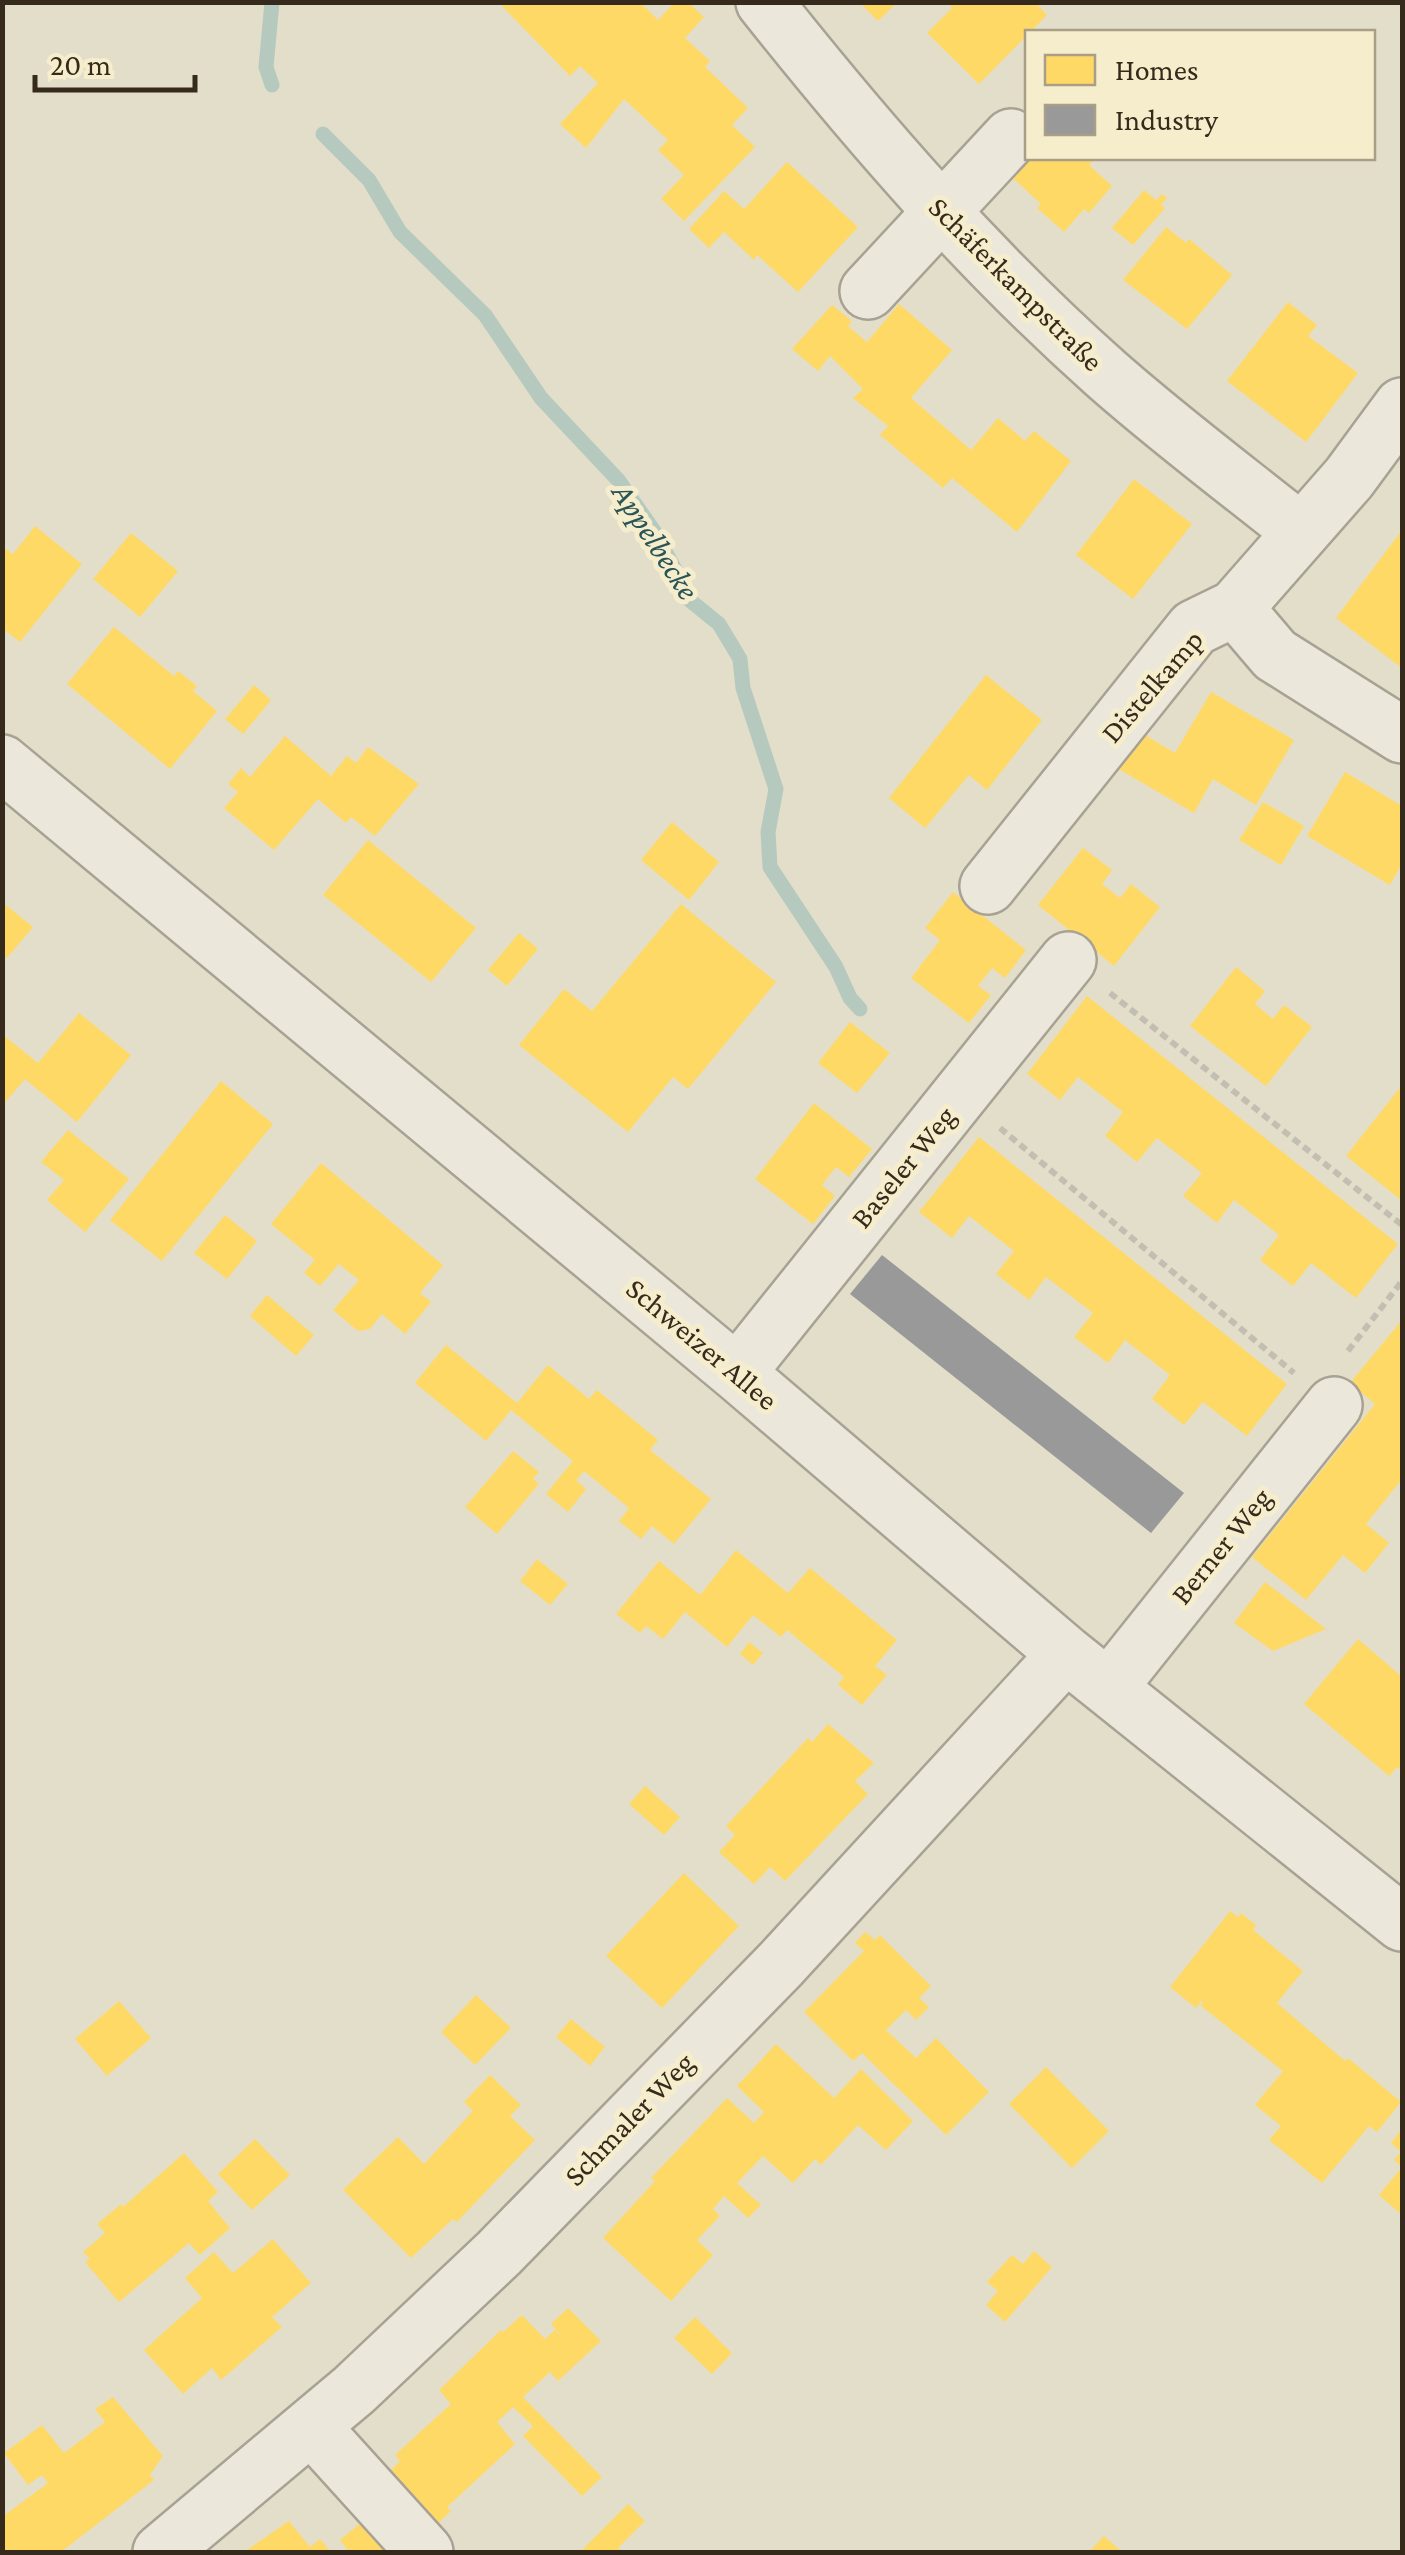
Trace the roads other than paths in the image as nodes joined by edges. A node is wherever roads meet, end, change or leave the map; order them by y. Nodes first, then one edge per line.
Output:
1 (764, 2) edge
2 (1011, 137) dead end
3 (942, 213) junction
4 (868, 291) dead end
5 (1402, 406) edge
6 (1300, 531) junction
7 (1236, 608) junction
8 (1402, 736) edge
9 (2, 763) edge
10 (988, 886) dead end
11 (1068, 960) road end
12 (738, 1372) junction
13 (1325, 1398) road end
14 (1066, 1654) junction
15 (1108, 1687) junction
16 (1402, 1923) edge
17 (312, 2426) junction
18 (161, 2552) edge
19 (425, 2552) edge

1 - 3 street, Schäferkampstraße
2 - 3 street
3 - 4 street
3 - 6 street, Schäferkampstraße
5 - 6 street, Distelkamp
6 - 7 street, Distelkamp
7 - 8 street
7 - 10 street, Distelkamp
9 - 12 street, Schweizer Allee
11 - 12 street, Baseler Weg
12 - 14 street, Schweizer Allee
13 - 15 street, Berner Weg
14 - 15 street, Schweizer Allee
14 - 17 street, Schmaler Weg
15 - 16 street, Schweizer Allee
17 - 18 street, Schmaler Weg
17 - 19 street

